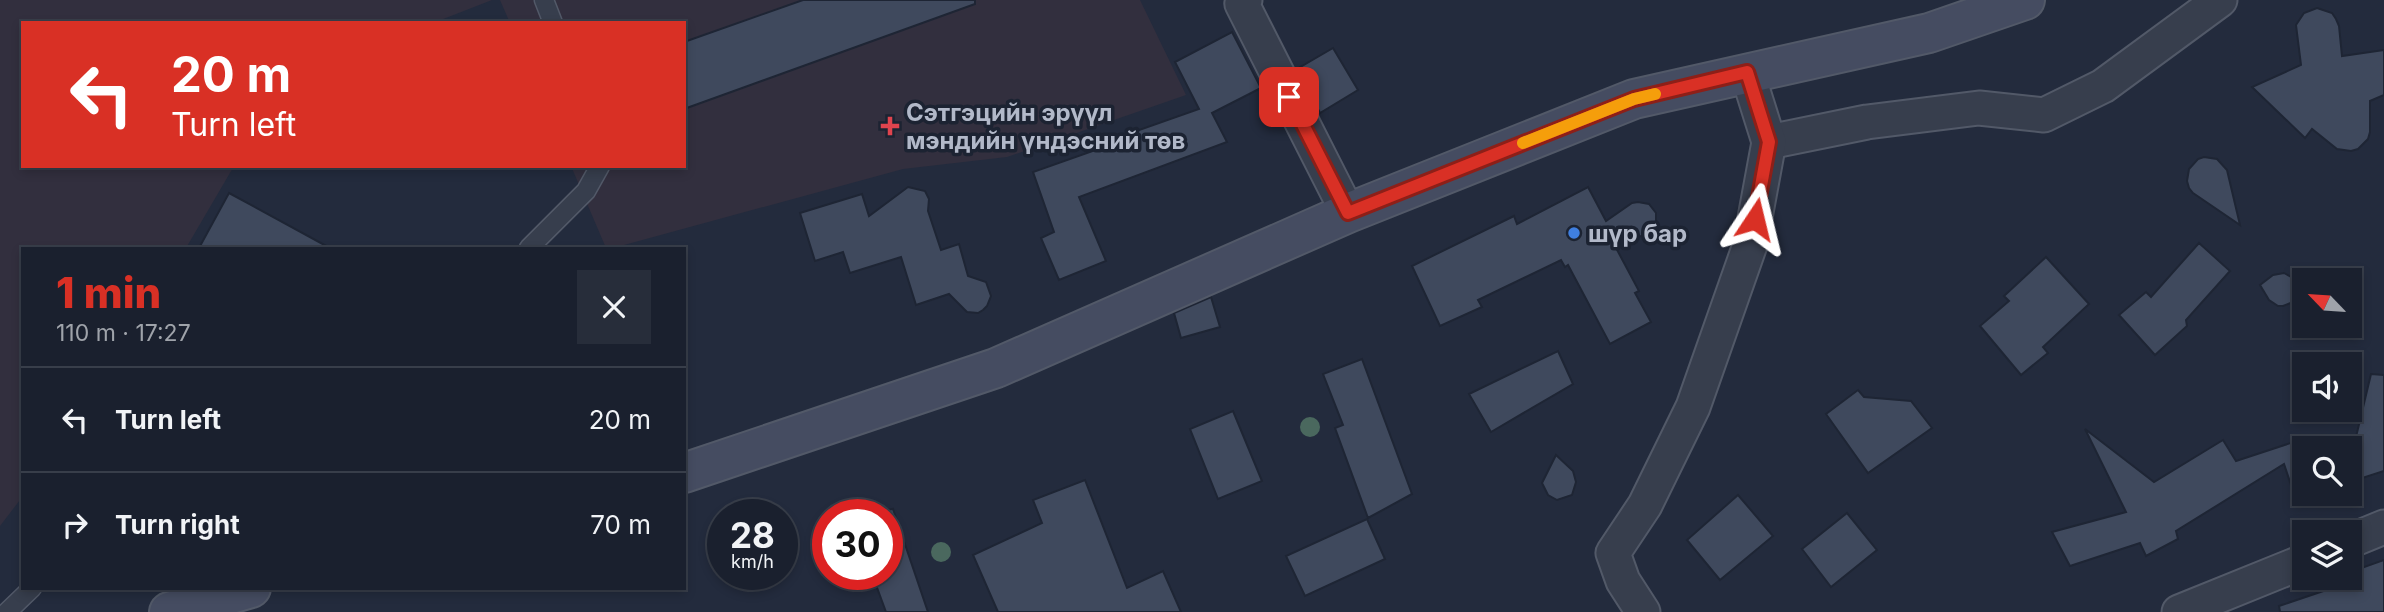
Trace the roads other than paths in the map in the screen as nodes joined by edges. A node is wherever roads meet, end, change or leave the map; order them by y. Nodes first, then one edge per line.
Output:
1 (544, 0) edge
2 (1245, 0) edge
3 (2025, 0) edge
4 (2220, 0) edge
5 (553, 21) edge
6 (1747, 72) junction
7 (1769, 142) junction
8 (599, 168) edge
9 (1348, 213) junction
10 (530, 247) edge
11 (686, 472) edge
12 (2384, 527) edge
13 (2362, 536) edge
14 (2292, 566) edge
15 (30, 590) edge
16 (244, 590) edge
17 (7, 612) edge
18 (169, 612) edge
19 (1643, 612) edge
20 (2179, 612) edge

1 - 5 lane
2 - 9 street
3 - 6 main road
4 - 7 street
6 - 7 street
6 - 9 main road
7 - 19 street
8 - 10 lane
9 - 11 main road
12 - 13 street
14 - 20 street
15 - 17 lane
16 - 18 main road

